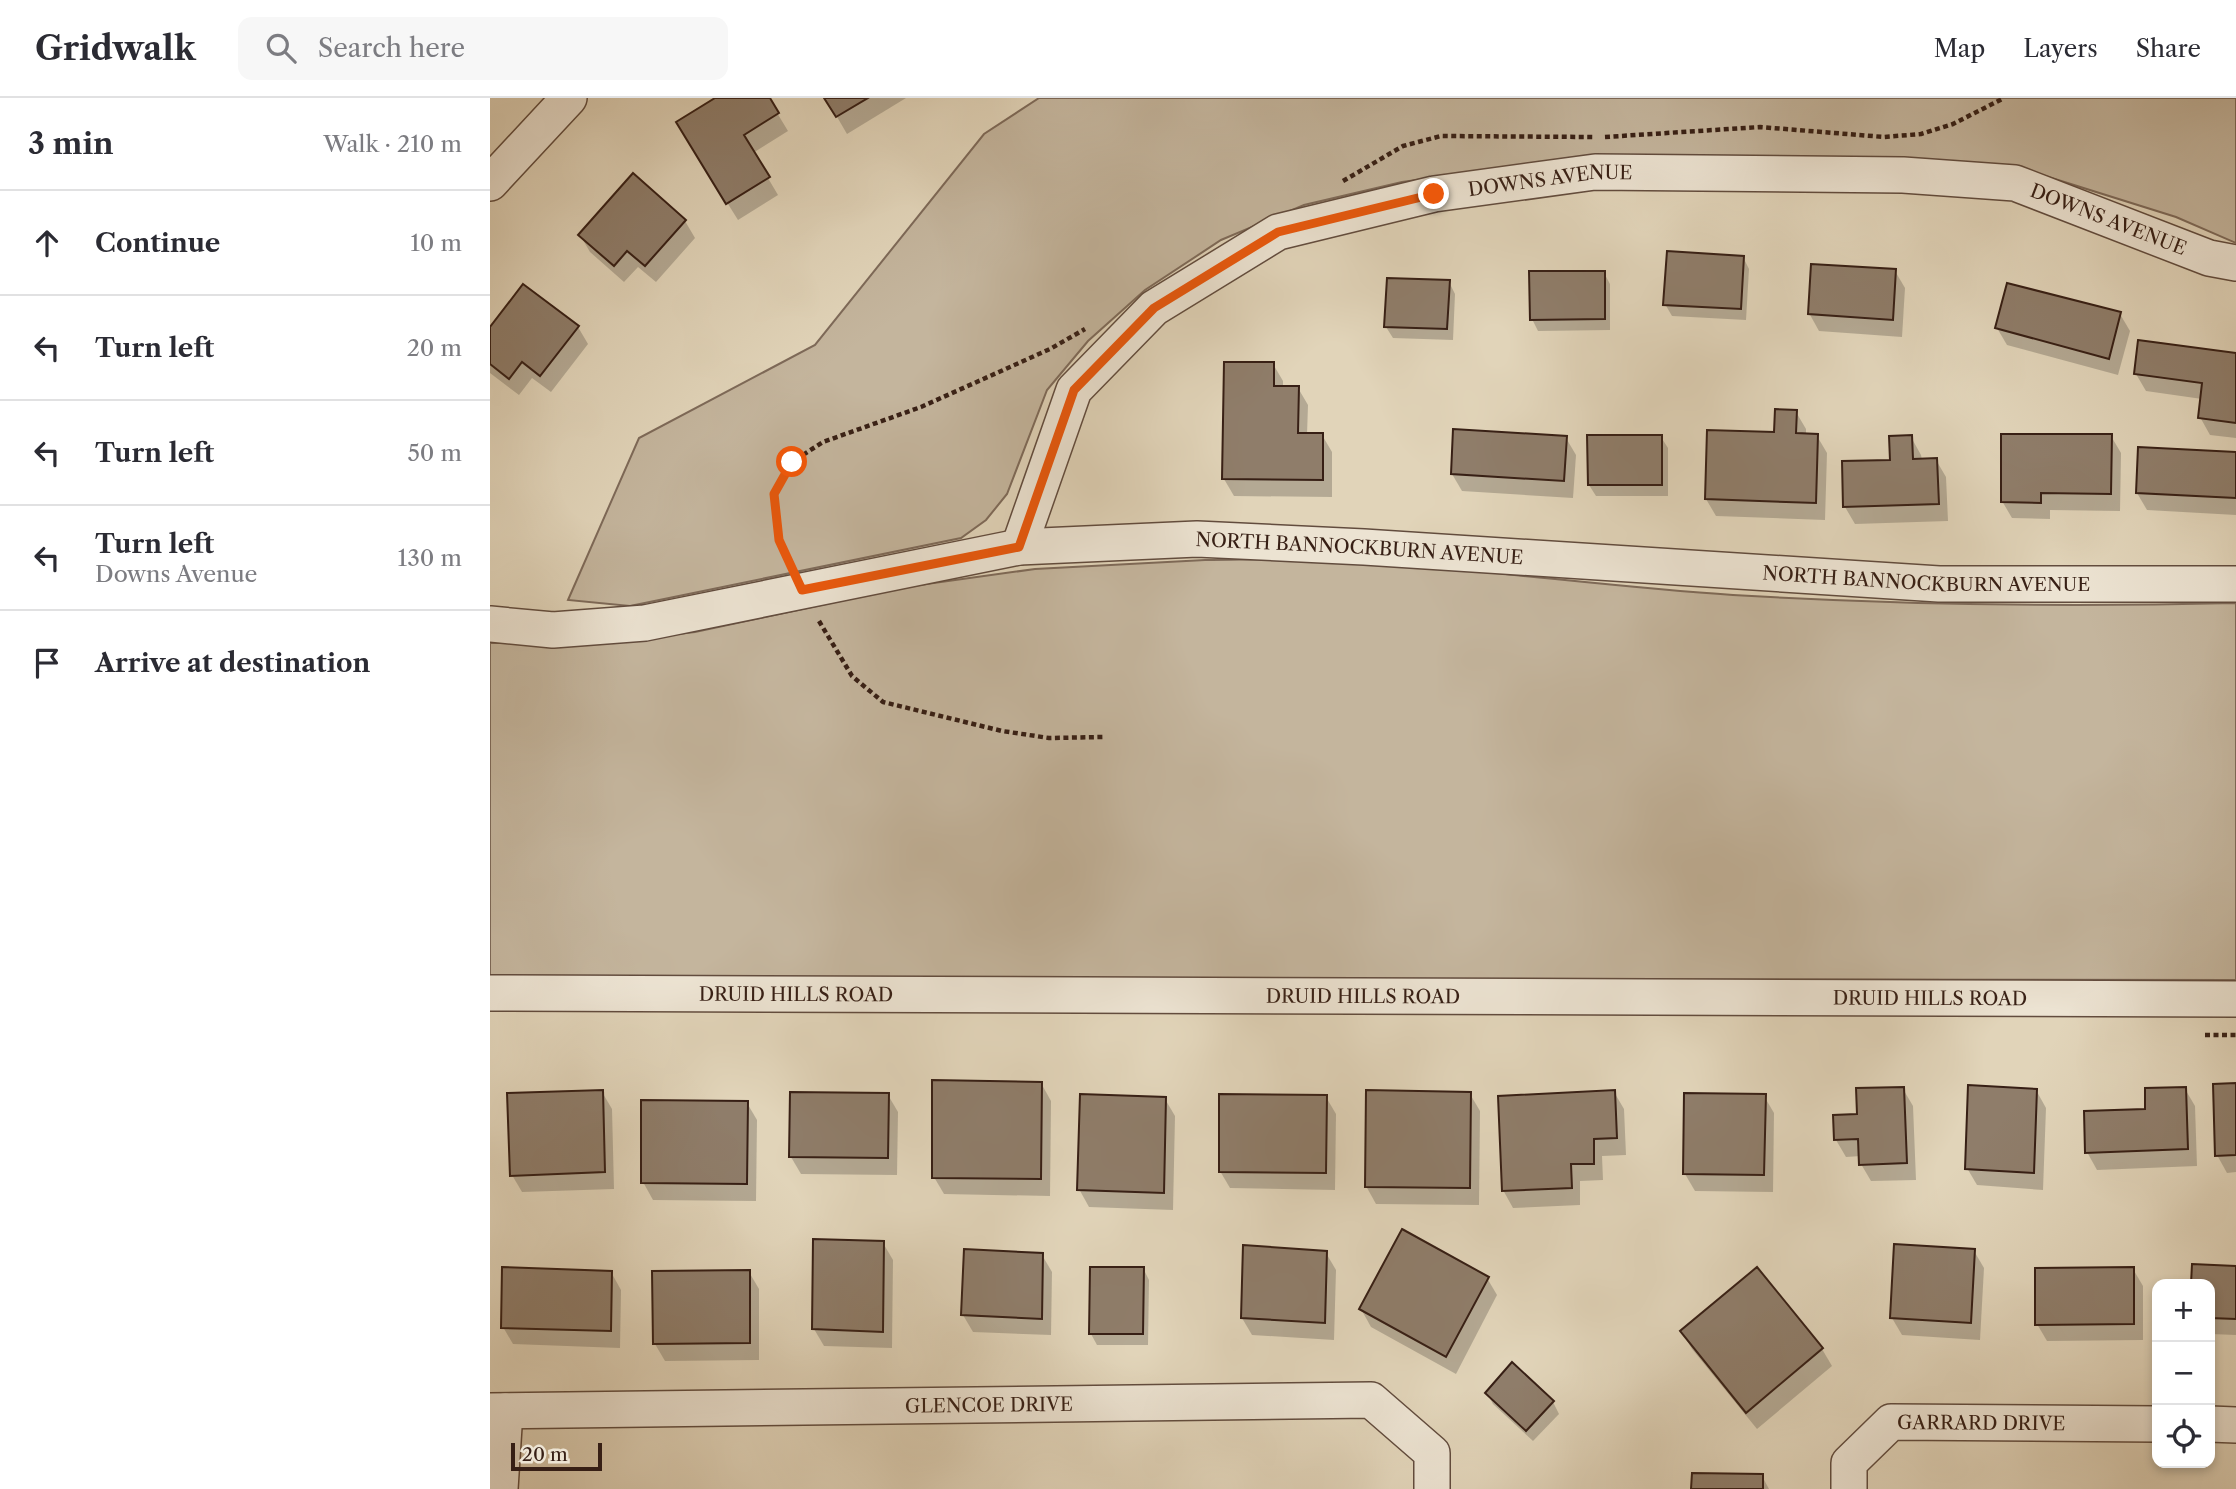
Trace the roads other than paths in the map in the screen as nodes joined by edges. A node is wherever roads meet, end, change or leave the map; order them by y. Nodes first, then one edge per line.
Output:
1 (569, 98) edge
2 (490, 183) edge
3 (2236, 263) edge
4 (1019, 547) junction
5 (2236, 584) edge
6 (490, 624) edge
7 (490, 993) edge
8 (2236, 999) edge
9 (498, 1411) edge
10 (2152, 1424) edge
11 (2215, 1424) edge
12 (2236, 1424) edge
13 (500, 1489) edge
14 (1432, 1489) edge
15 (1849, 1489) edge

1 - 2 street
3 - 4 street, DOWNS AVENUE
4 - 5 street, NORTH BANNOCKBURN AVENUE
4 - 6 street, NORTH BANNOCKBURN AVENUE
7 - 8 street, DRUID HILLS ROAD
9 - 13 street
9 - 14 street, GLENCOE DRIVE
10 - 15 street, GARRARD DRIVE
11 - 12 street

